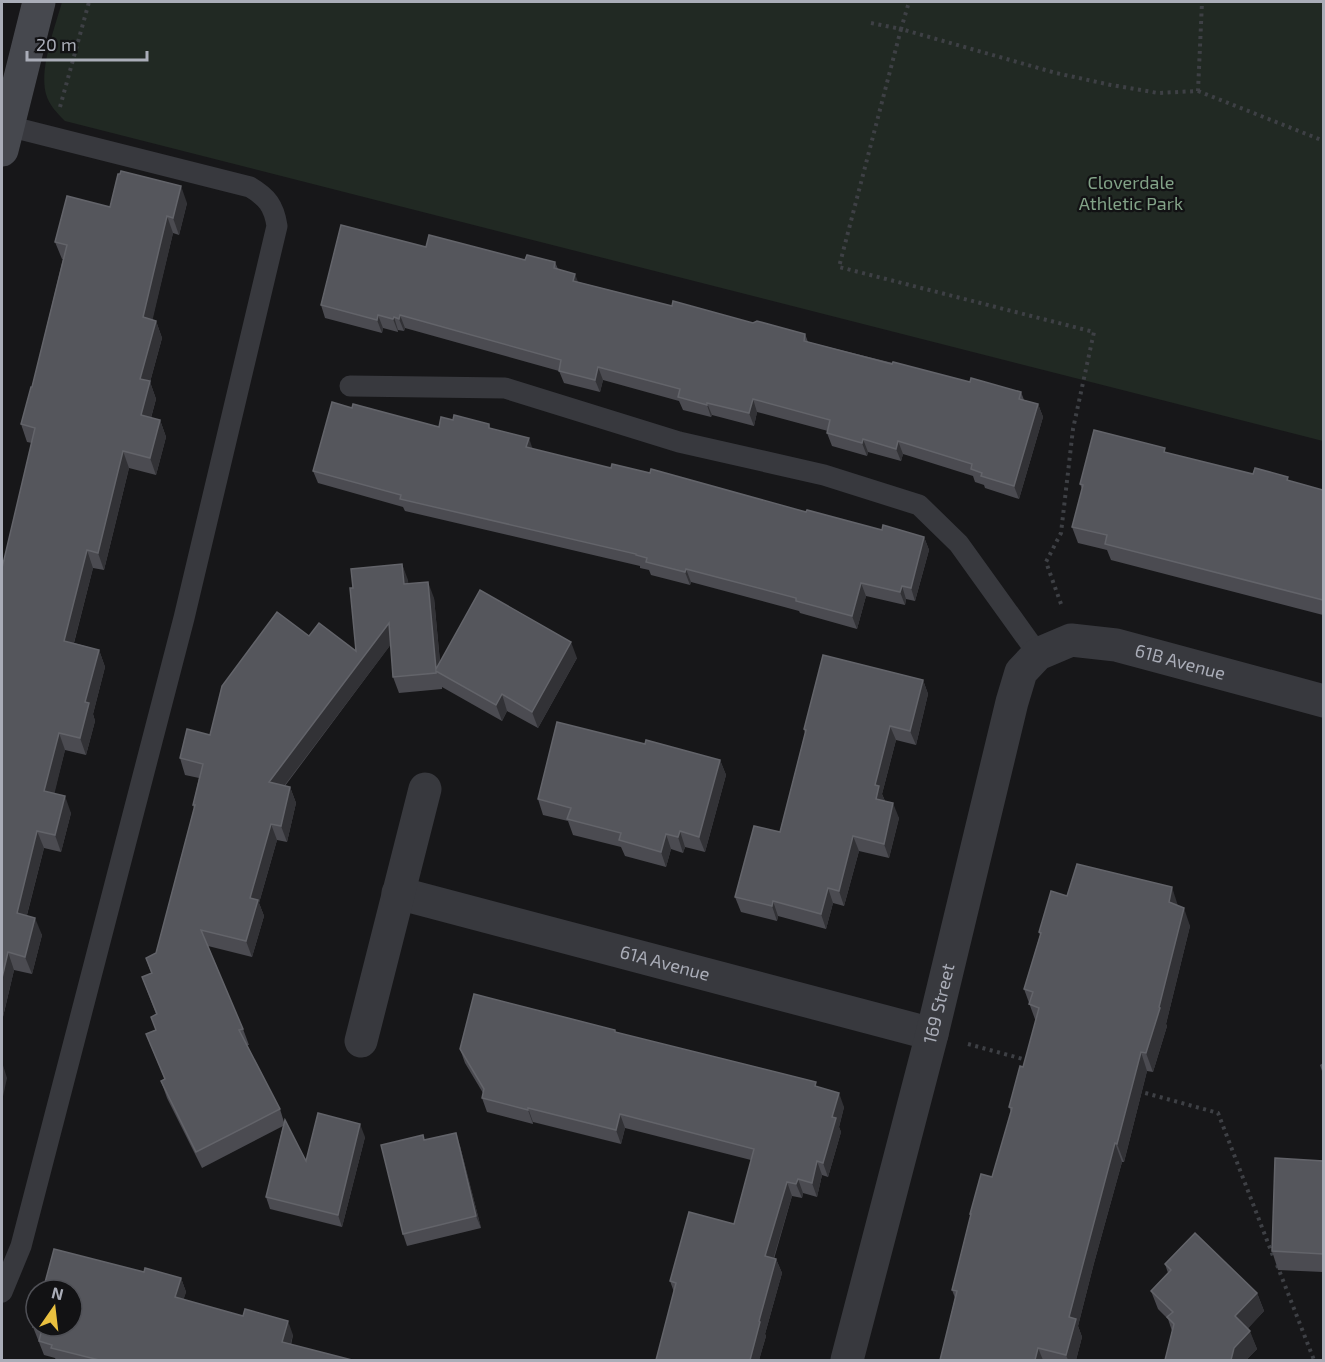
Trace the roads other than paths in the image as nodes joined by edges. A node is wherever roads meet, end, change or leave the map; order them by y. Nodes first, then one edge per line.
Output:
1 (39, 2) edge
2 (5, 138) edge
3 (350, 386) dead end
4 (1038, 654) junction
5 (1323, 701) edge
6 (425, 789) dead end
7 (398, 893) junction
8 (932, 1034) junction
9 (361, 1041) dead end
10 (2, 1292) edge
11 (847, 1360) edge

1 - 2 main road
2 - 10 lane
3 - 4 lane
4 - 5 street, 61B Avenue
4 - 8 street, 169 Street
6 - 7 street
7 - 8 street, 61A Avenue
7 - 9 street
8 - 11 street, 169 Street

